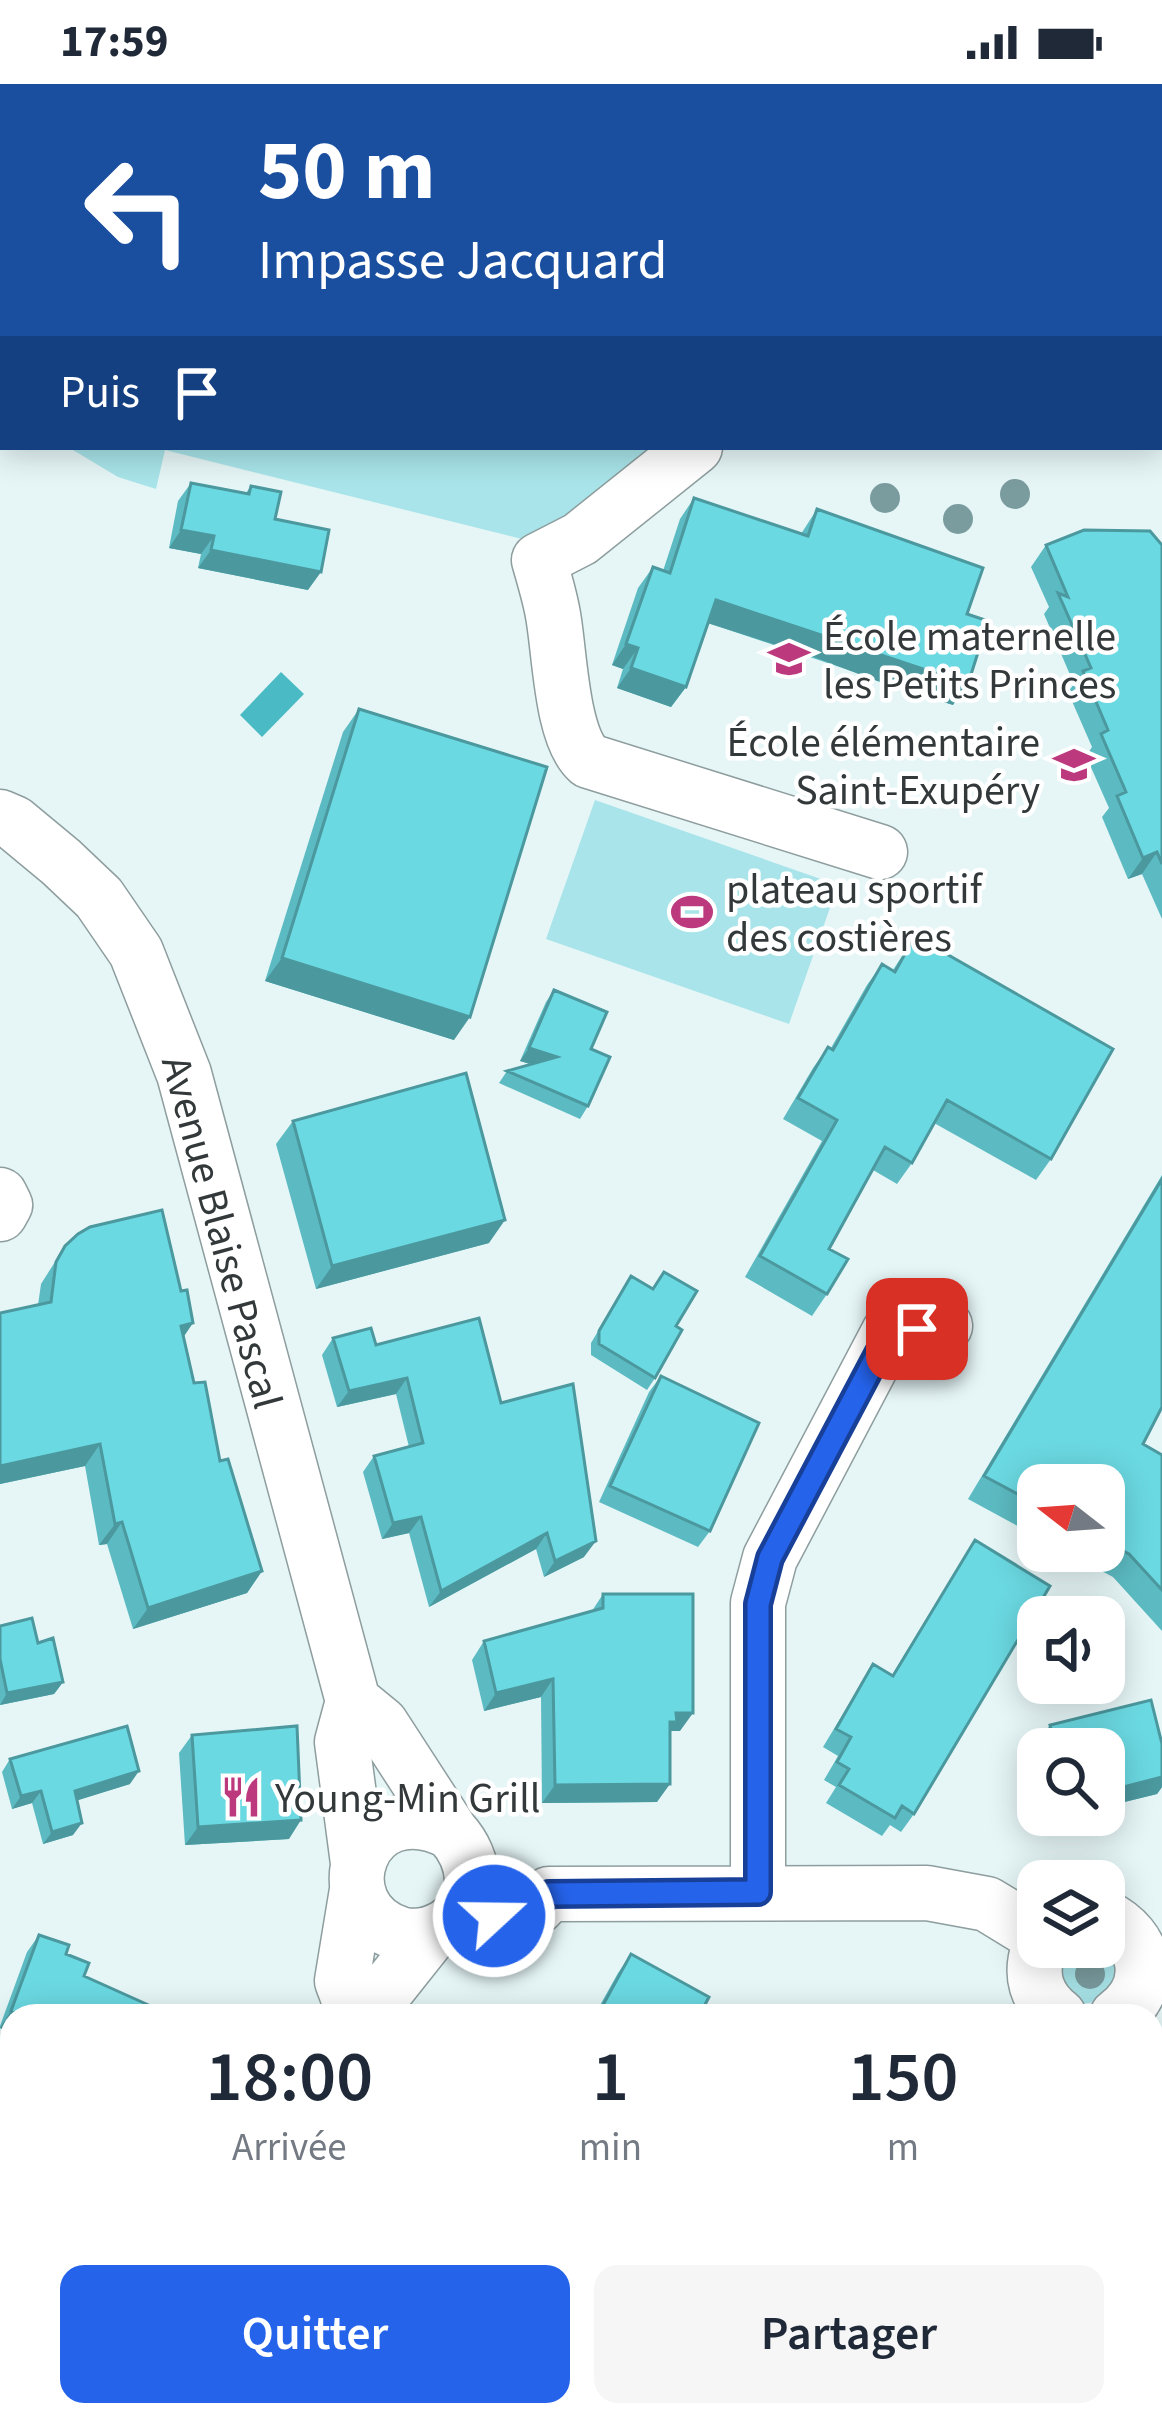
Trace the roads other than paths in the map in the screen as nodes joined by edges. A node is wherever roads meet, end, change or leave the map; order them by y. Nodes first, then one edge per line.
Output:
1 (691, 450) edge
2 (0, 817) edge
3 (880, 852) dead end
4 (0, 1195) edge
5 (0, 1214) edge
6 (944, 1326) dead end
7 (353, 1701) junction
8 (458, 1839) junction
9 (357, 1876) junction
10 (758, 1892) junction
11 (549, 1894) junction
12 (1017, 1922) edge
13 (441, 1929) junction
14 (1135, 1933) edge
15 (1034, 1968) edge
16 (347, 2004) edge
17 (371, 2004) edge
18 (1045, 2004) edge
19 (1128, 2004) edge

1 - 3 street
2 - 7 street, Avenue Blaise Pascal
4 - 5 street
6 - 10 street
7 - 8 street, Avenue Blaise Pascal
7 - 9 street, Avenue Blaise Pascal
8 - 9 street
8 - 11 street
8 - 13 street
9 - 13 street
9 - 16 street, Avenue Blaise Pascal
10 - 11 street
10 - 12 street
11 - 13 street
13 - 17 street, Avenue Blaise Pascal
14 - 19 street
15 - 18 street

